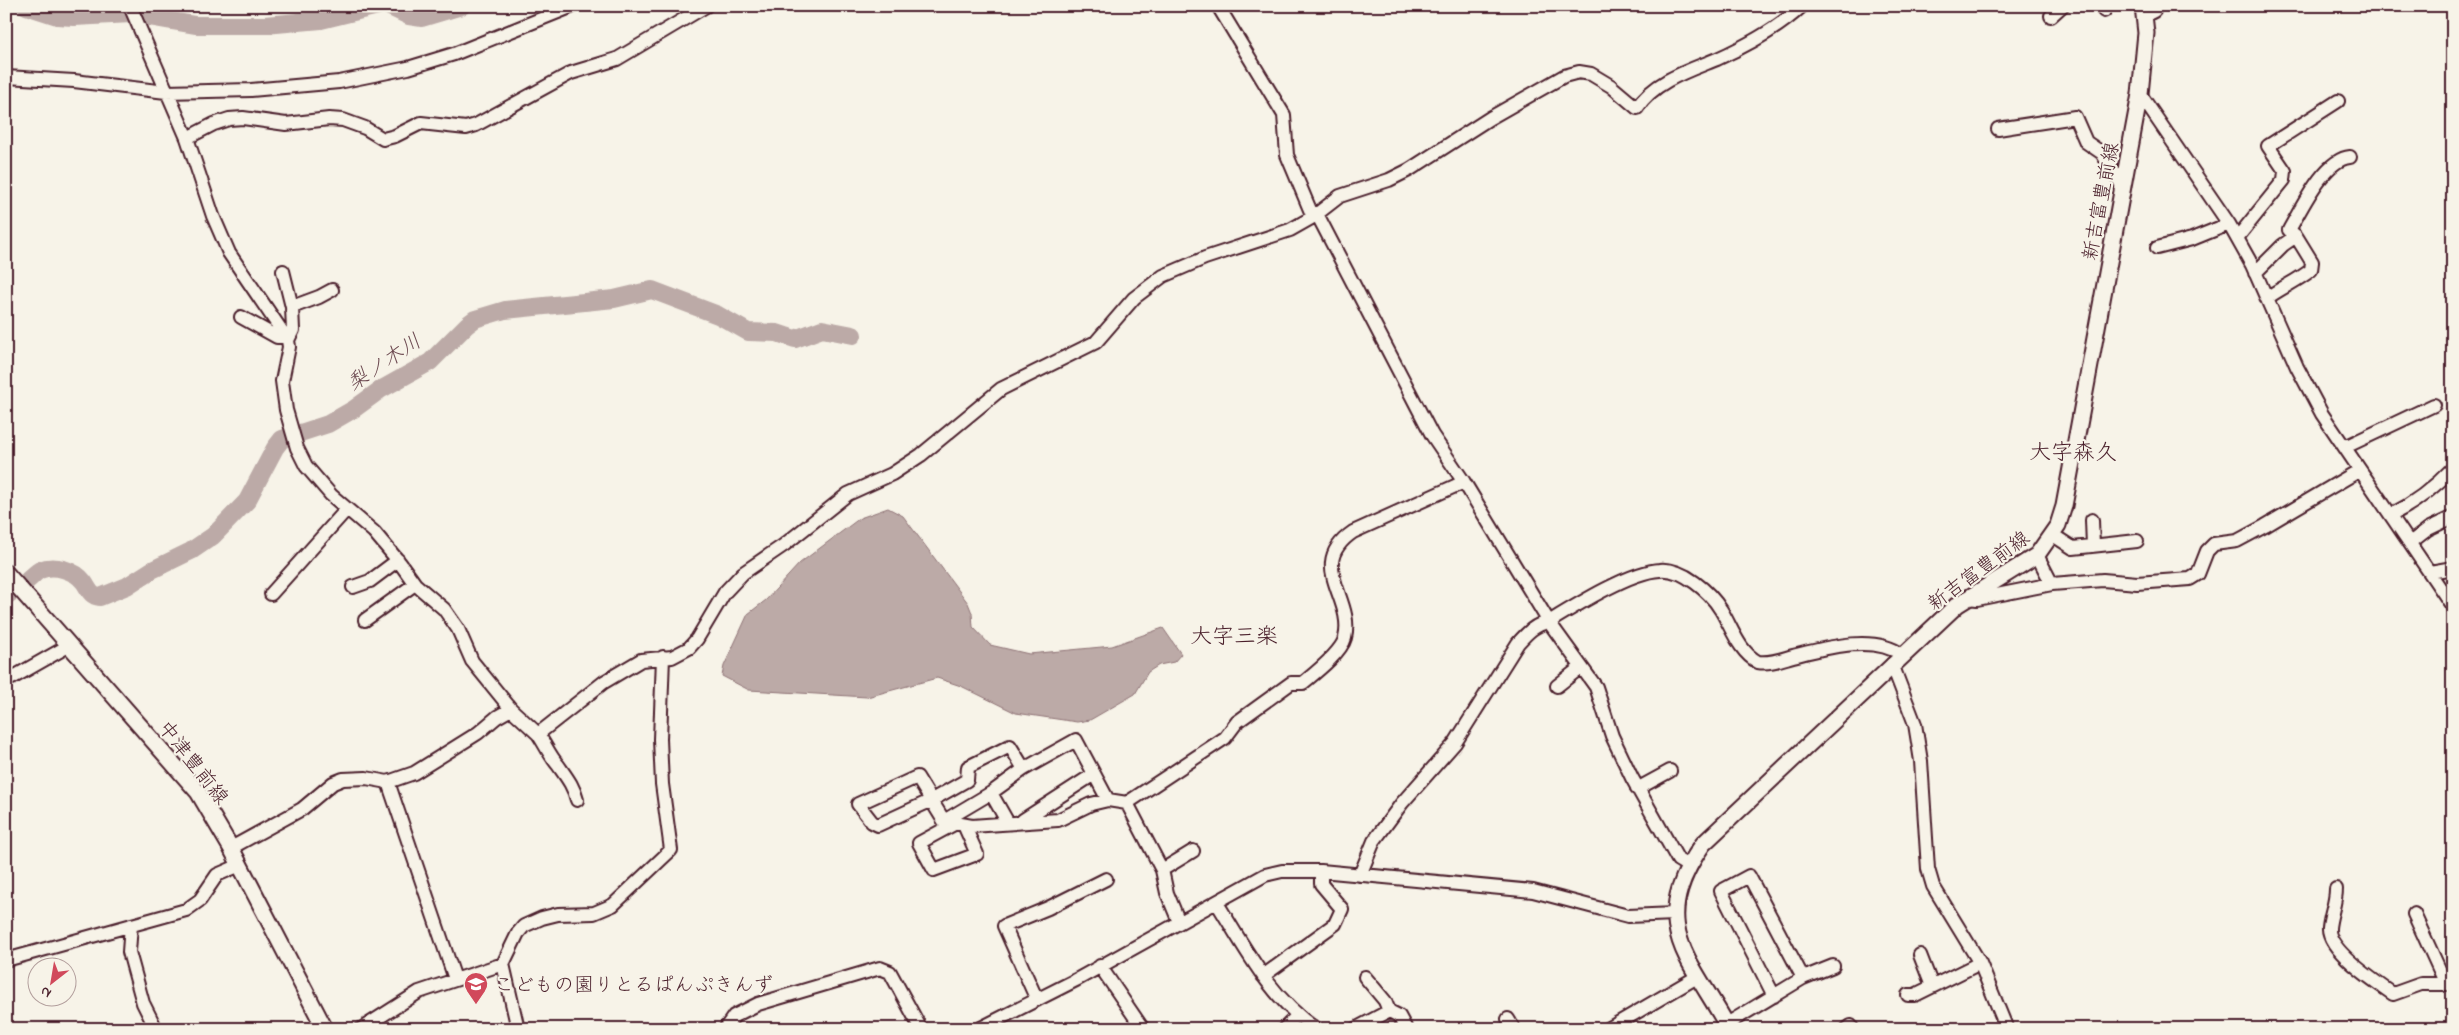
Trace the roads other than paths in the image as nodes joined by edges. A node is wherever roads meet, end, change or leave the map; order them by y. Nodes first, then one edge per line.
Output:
1 (130, 6) edge
2 (573, 6) edge
3 (706, 6) edge
4 (1218, 6) edge
5 (1802, 6) edge
6 (2062, 6) edge
7 (2148, 9) edge
8 (2051, 16) dead end
9 (6, 77) edge
10 (164, 88) junction
11 (2140, 94) junction
12 (2338, 101) dead end
13 (1998, 129) dead end
14 (187, 138) junction
15 (2350, 157) dead end
16 (2123, 187) junction
17 (1315, 215) junction
18 (2230, 224) junction
19 (2296, 236) junction
20 (2237, 238) junction
21 (2157, 248) dead end
22 (283, 271) dead end
23 (2255, 273) junction
24 (332, 290) dead end
25 (2267, 298) junction
26 (292, 307) junction
27 (241, 317) dead end
28 (287, 338) junction
29 (2434, 404) dead end
30 (2344, 447) junction
31 (2453, 468) edge
32 (2360, 470) junction
33 (1464, 482) junction
34 (347, 509) junction
35 (2391, 515) junction
36 (2453, 517) edge
37 (2092, 520) dead end
38 (2053, 535) junction
39 (2138, 541) dead end
40 (2410, 544) junction
41 (2093, 546) junction
42 (2037, 555) junction
43 (398, 560) junction
44 (2453, 568) edge
45 (2430, 572) junction
46 (6, 573) edge
47 (414, 584) junction
48 (2052, 584) junction
49 (353, 587) dead end
50 (271, 594) dead end
51 (1968, 598) junction
52 (2453, 607) edge
53 (365, 620) dead end
54 (1549, 622) junction
55 (70, 645) junction
56 (664, 657) junction
57 (1897, 659) junction
58 (1581, 667) junction
59 (12, 678) dead end
60 (1558, 686) dead end
61 (511, 709) junction
62 (538, 734) junction
63 (1024, 769) junction
64 (1670, 771) dead end
65 (1094, 774) junction
66 (388, 782) junction
67 (1637, 789) junction
68 (990, 793) junction
69 (577, 800) dead end
70 (1108, 800) junction
71 (930, 801) junction
72 (1127, 803) junction
73 (1022, 821) junction
74 (954, 823) junction
75 (1008, 823) junction
76 (231, 848) junction
77 (1193, 851) dead end
78 (240, 865) junction
79 (1688, 866) junction
80 (1162, 870) junction
81 (1322, 871) junction
82 (1360, 875) junction
83 (1106, 878) dead end
84 (2336, 889) dead end
85 (1217, 903) junction
86 (1675, 914) junction
87 (2414, 914) dead end
88 (1180, 922) junction
89 (131, 925) junction
90 (1920, 955) dead end
91 (6, 960) edge
92 (1980, 963) junction
93 (503, 964) junction
94 (1100, 966) junction
95 (1833, 966) dead end
96 (1263, 976) junction
97 (1366, 977) dead end
98 (1697, 977) junction
99 (456, 978) junction
100 (1803, 978) junction
101 (2450, 984) edge
102 (1932, 986) junction
103 (1908, 995) dead end
104 (1774, 996) junction
105 (1037, 1000) junction
106 (1389, 1012) junction
107 (1297, 1016) junction
108 (1728, 1026) edge
109 (156, 1029) edge
110 (325, 1029) edge
111 (361, 1029) edge
112 (518, 1029) edge
113 (726, 1029) edge
114 (921, 1029) edge
115 (980, 1029) edge
116 (1143, 1029) edge
117 (1284, 1029) edge
118 (1316, 1029) edge
119 (1355, 1029) edge
120 (1406, 1029) edge
121 (1608, 1029) edge
122 (2007, 1029) edge

1 - 10 street
2 - 10 street
3 - 14 street
4 - 17 street
5 - 17 street
6 - 8 street
7 - 11 main road, 新吉富豊前線
9 - 10 street
10 - 14 street
11 - 16 main road, 新吉富豊前線
11 - 18 street
12 - 20 street
13 - 16 street
14 - 28 street
15 - 19 street
16 - 38 main road, 新吉富豊前線
17 - 33 street
17 - 56 street
18 - 20 street
18 - 21 street
19 - 23 street
19 - 25 street
20 - 23 street
22 - 26 street
23 - 25 street
24 - 26 street
25 - 30 street
26 - 28 street
27 - 28 street
28 - 34 street
29 - 30 street
30 - 32 street
31 - 35 street
32 - 35 street
32 - 48 street
33 - 54 street
33 - 72 street
34 - 43 street
34 - 50 street
35 - 40 street
36 - 40 street
37 - 41 street
38 - 41 street
38 - 42 main road, 新吉富豊前線
39 - 41 street
40 - 45 street
42 - 48 street
42 - 51 main road, 新吉富豊前線
43 - 47 street
43 - 49 street
44 - 45 street
45 - 52 street
46 - 55 main road, 中津豊前線
47 - 53 street
47 - 61 street
48 - 51 street
51 - 57 main road, 新吉富豊前線
54 - 57 street
54 - 58 street
54 - 82 street
55 - 59 street
55 - 76 main road, 中津豊前線
56 - 62 street
56 - 93 street
57 - 79 main road, 新吉富豊前線
57 - 92 street
58 - 60 street
58 - 67 street
61 - 62 street
61 - 66 street
62 - 69 street
63 - 65 street
63 - 68 street
63 - 71 street
64 - 67 street
65 - 70 street
65 - 73 street
66 - 76 street
66 - 99 street
67 - 79 street
68 - 74 street
68 - 75 street
70 - 72 street
70 - 73 street
71 - 71 street
71 - 74 street
72 - 80 street
73 - 75 street
74 - 75 street
76 - 78 main road, 中津豊前線
77 - 80 street
78 - 89 street
78 - 110 main road, 中津豊前線
79 - 86 main road, 新吉富豊前線
80 - 88 street
81 - 82 street
81 - 85 street
81 - 96 street
82 - 86 street
83 - 105 street
84 - 101 street
85 - 88 street
85 - 96 street
86 - 98 main road, 新吉富豊前線
87 - 101 street
88 - 94 street
89 - 91 street
89 - 109 street
90 - 102 street
92 - 102 street
92 - 122 street
93 - 99 street
93 - 112 street
94 - 105 street
94 - 116 street
95 - 100 street
96 - 107 street
97 - 106 street
98 - 108 main road, 新吉富豊前線
98 - 121 street
99 - 111 street
100 - 104 street
100 - 104 street
102 - 103 street
104 - 108 street
105 - 115 street
106 - 119 street
106 - 120 street
107 - 117 street
107 - 118 street
113 - 114 street

